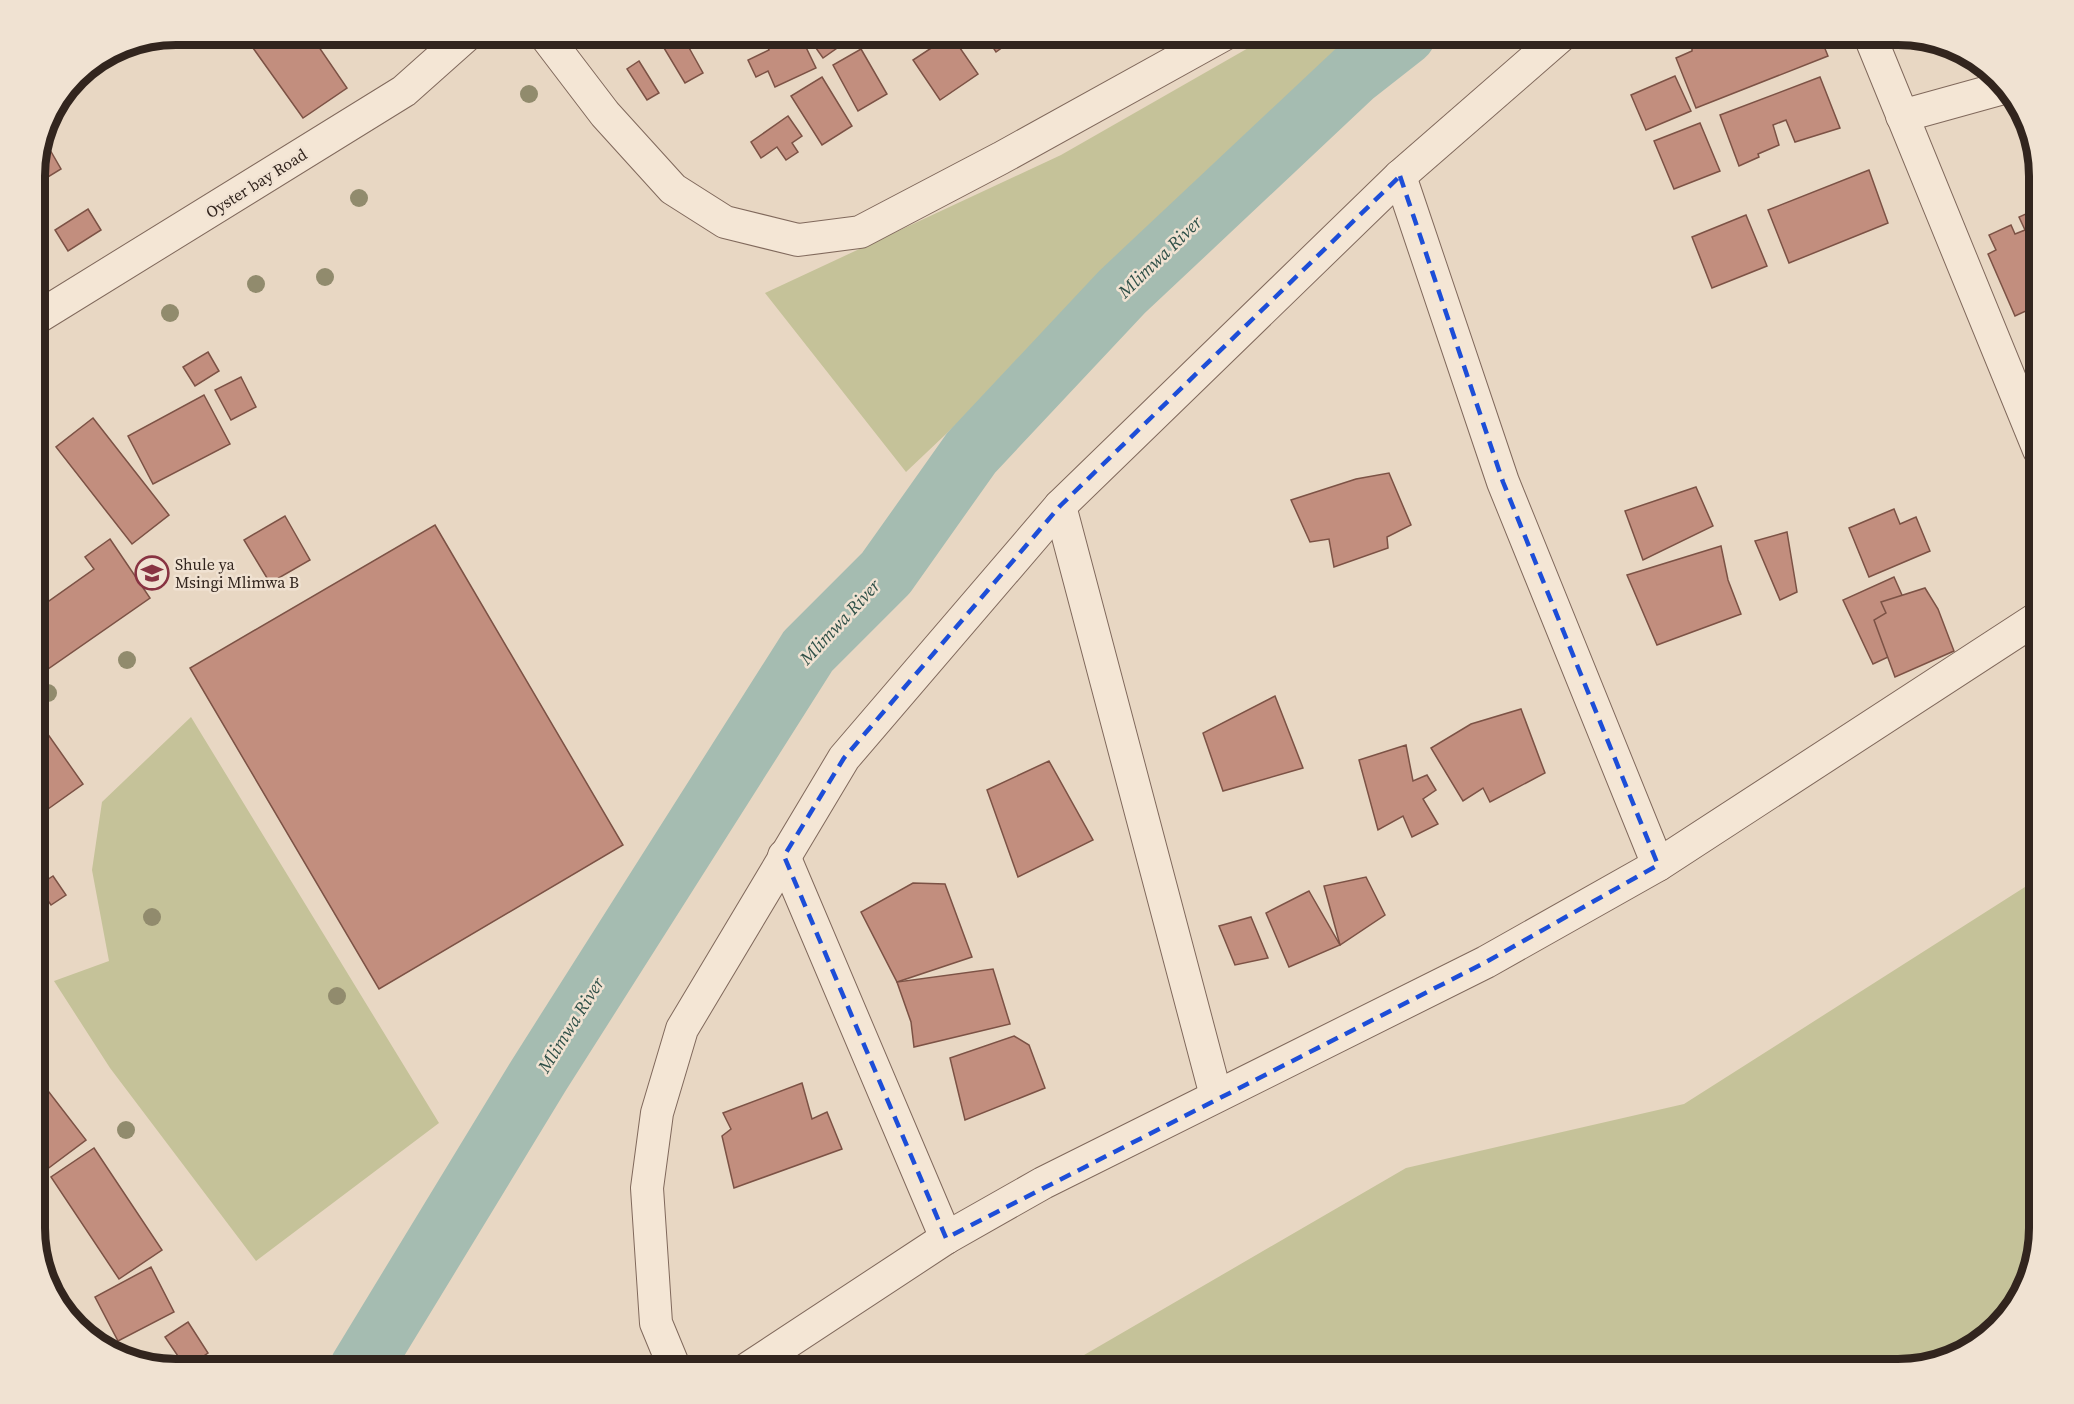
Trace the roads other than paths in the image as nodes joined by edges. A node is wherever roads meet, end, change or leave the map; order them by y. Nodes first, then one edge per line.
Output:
1 (456, 45) edge
2 (552, 45) edge
3 (1205, 45) edge
4 (1550, 45) edge
5 (1873, 45) edge
6 (1996, 90) edge
7 (1902, 116) junction
8 (1400, 176) junction
9 (45, 313) edge
10 (2029, 423) edge
11 (1060, 507) junction
12 (2029, 624) edge
13 (784, 856) junction
14 (1658, 865) junction
15 (1216, 1096) junction
16 (946, 1238) junction
17 (671, 1359) edge
18 (764, 1359) edge

1 - 9 street, Oyster bay Road
2 - 3 street
4 - 8 street
5 - 7 street
6 - 7 street
7 - 10 street
8 - 11 street
8 - 14 street
11 - 13 street
11 - 15 street
12 - 14 street
13 - 16 street
13 - 17 street
14 - 15 street
15 - 16 street
16 - 18 street

